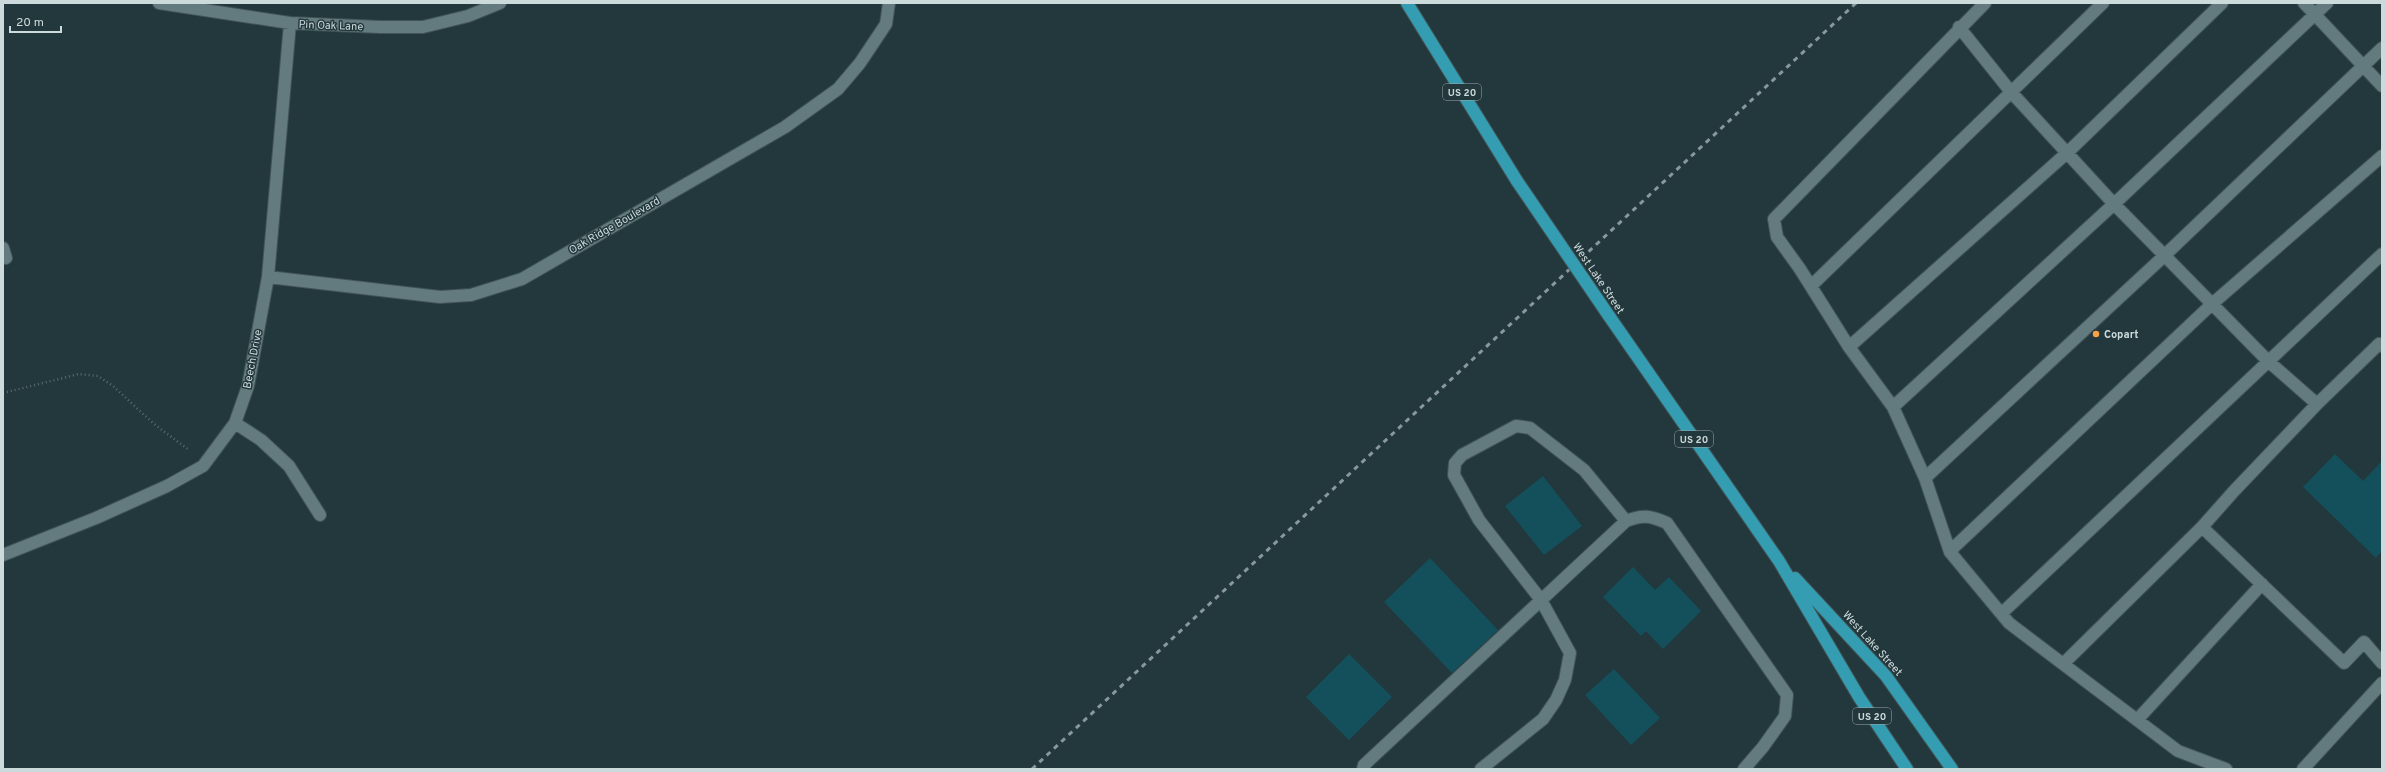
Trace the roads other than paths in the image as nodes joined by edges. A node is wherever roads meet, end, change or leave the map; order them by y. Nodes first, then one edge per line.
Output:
1 (159, 3) edge
2 (500, 3) edge
3 (889, 3) edge
4 (1407, 3) edge
5 (1985, 3) edge
6 (2103, 3) edge
7 (2222, 3) edge
8 (2304, 3) edge
9 (2327, 3) edge
10 (2315, 14) junction
11 (290, 23) junction
12 (1959, 27) junction
13 (2382, 48) edge
14 (2363, 66) junction
15 (2382, 86) edge
16 (2011, 92) junction
17 (2068, 152) junction
18 (2382, 156) edge
19 (2114, 204) junction
20 (2382, 254) edge
21 (2164, 256) junction
22 (268, 277) junction
23 (1811, 286) junction
24 (2212, 304) junction
25 (2382, 346) edge
26 (1849, 347) junction
27 (2268, 361) junction
28 (2317, 404) junction
29 (1893, 407) junction
30 (235, 422) junction
31 (1925, 478) junction
32 (320, 515) dead end
33 (1626, 521) junction
34 (2202, 527) junction
35 (1950, 551) junction
36 (3, 554) edge
37 (1779, 561) junction
38 (2262, 584) junction
39 (1541, 600) junction
40 (2002, 613) junction
41 (2382, 663) edge
42 (2063, 664) junction
43 (2382, 683) edge
44 (2137, 720) junction
45 (1363, 769) edge
46 (1481, 769) edge
47 (1744, 769) edge
48 (1907, 769) edge
49 (1952, 769) edge
50 (2226, 769) edge
51 (2303, 769) edge

1 - 11 street, Pin Oak Lane
2 - 11 street, Pin Oak Lane
3 - 22 street, Oak Ridge Boulevard
4 - 37 highway, West Lake Street / US 20, bridge
5 - 12 street
6 - 16 street
7 - 17 street
8 - 10 street
9 - 10 street
10 - 14 street
10 - 19 street
11 - 22 street, Beech Drive
12 - 16 street
12 - 23 street
13 - 14 street
14 - 15 street
14 - 21 street
16 - 17 street
16 - 23 street
17 - 19 street
17 - 26 street
18 - 24 street
19 - 21 street
19 - 29 street
20 - 27 street
21 - 24 street
21 - 31 street
22 - 30 street, Beech Drive
23 - 26 street
24 - 27 street
24 - 35 street
25 - 28 street
26 - 29 street
27 - 28 street
27 - 40 street
28 - 34 street
29 - 31 street
30 - 32 street
30 - 36 street, Beech Drive
31 - 35 street
33 - 39 street
33 - 39 street
33 - 47 street
34 - 38 street
34 - 42 street
35 - 40 street
37 - 48 highway, West Lake Street / US 20
37 - 49 highway, West Lake Street / US 20
38 - 41 street
38 - 44 street
39 - 45 street
39 - 46 street
40 - 42 street
42 - 44 street
43 - 51 street
44 - 50 street

